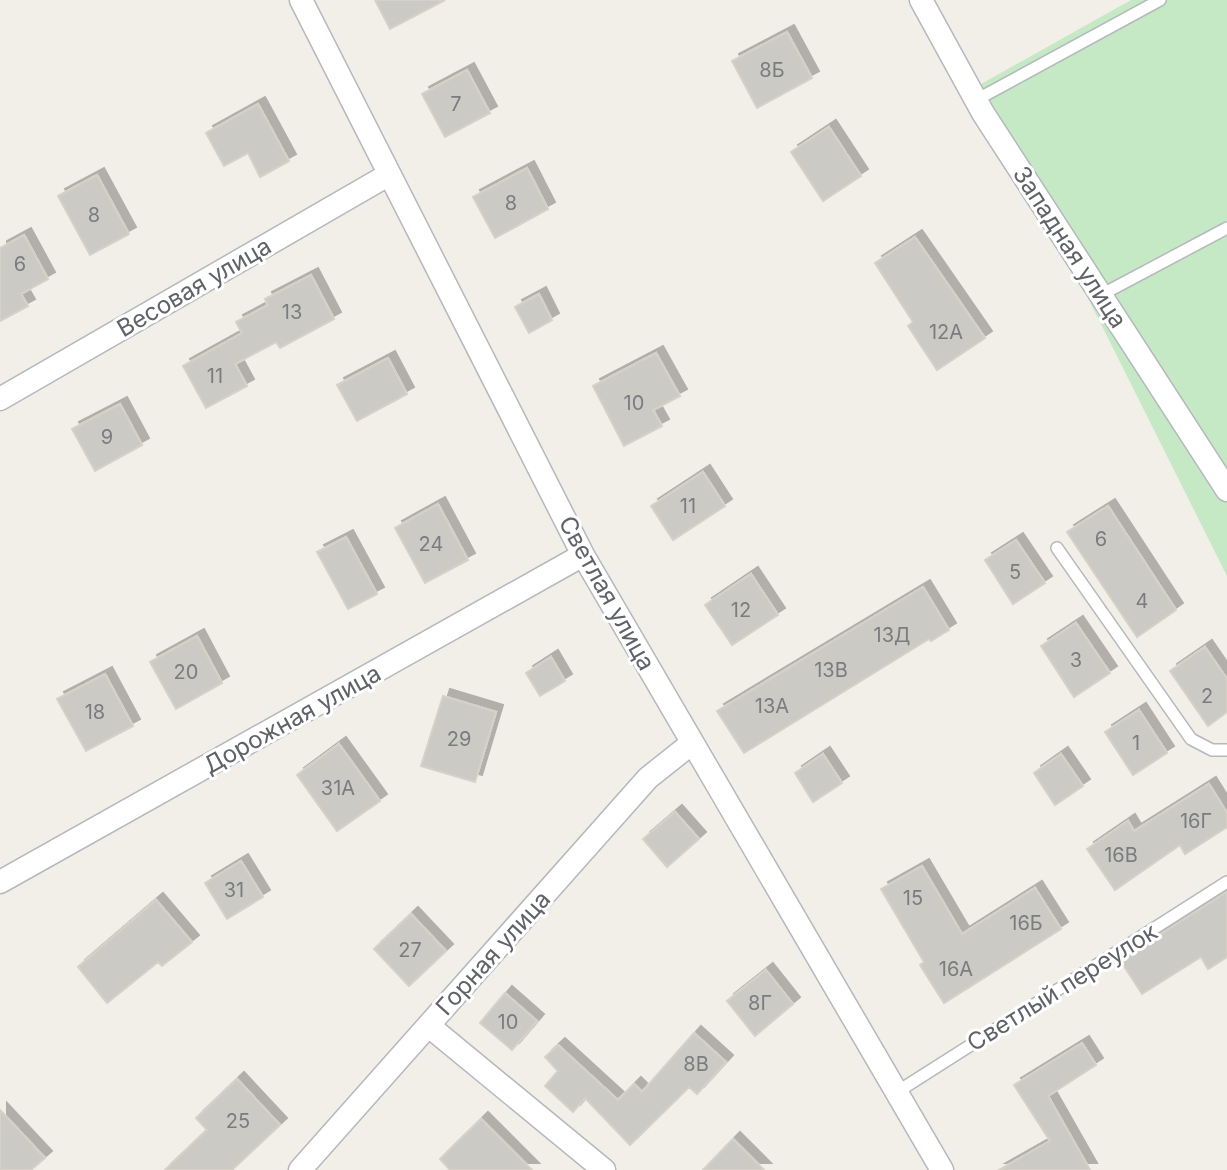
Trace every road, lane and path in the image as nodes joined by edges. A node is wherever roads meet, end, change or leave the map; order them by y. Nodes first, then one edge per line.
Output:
1 (301, 0) edge
2 (921, 0) edge
3 (1160, 0) edge
4 (976, 100) junction
5 (388, 175) junction
6 (1227, 228) edge
7 (1101, 295) junction
8 (0, 399) edge
9 (1227, 490) edge
10 (1057, 548) dead end
11 (583, 555) junction
12 (692, 743) junction
13 (1227, 750) edge
14 (0, 882) edge
15 (1227, 882) edge
16 (429, 1026) junction
17 (897, 1092) junction
18 (300, 1170) edge
19 (604, 1170) edge
20 (942, 1170) edge

1 - 5 street, Светлая улица
2 - 4 street, Западная улица
3 - 4 lane
4 - 7 street, Западная улица
5 - 8 street, Весовая улица
5 - 11 street, Светлая улица
6 - 7 lane
7 - 9 street, Западная улица
10 - 13 lane
11 - 12 street, Светлая улица
11 - 14 street, Дорожная улица
12 - 16 street, Горная улица
12 - 17 street, Светлая улица
15 - 17 lane, Светлый переулок
16 - 18 street, Горная улица
16 - 19 street
17 - 20 street, Светлая улица

